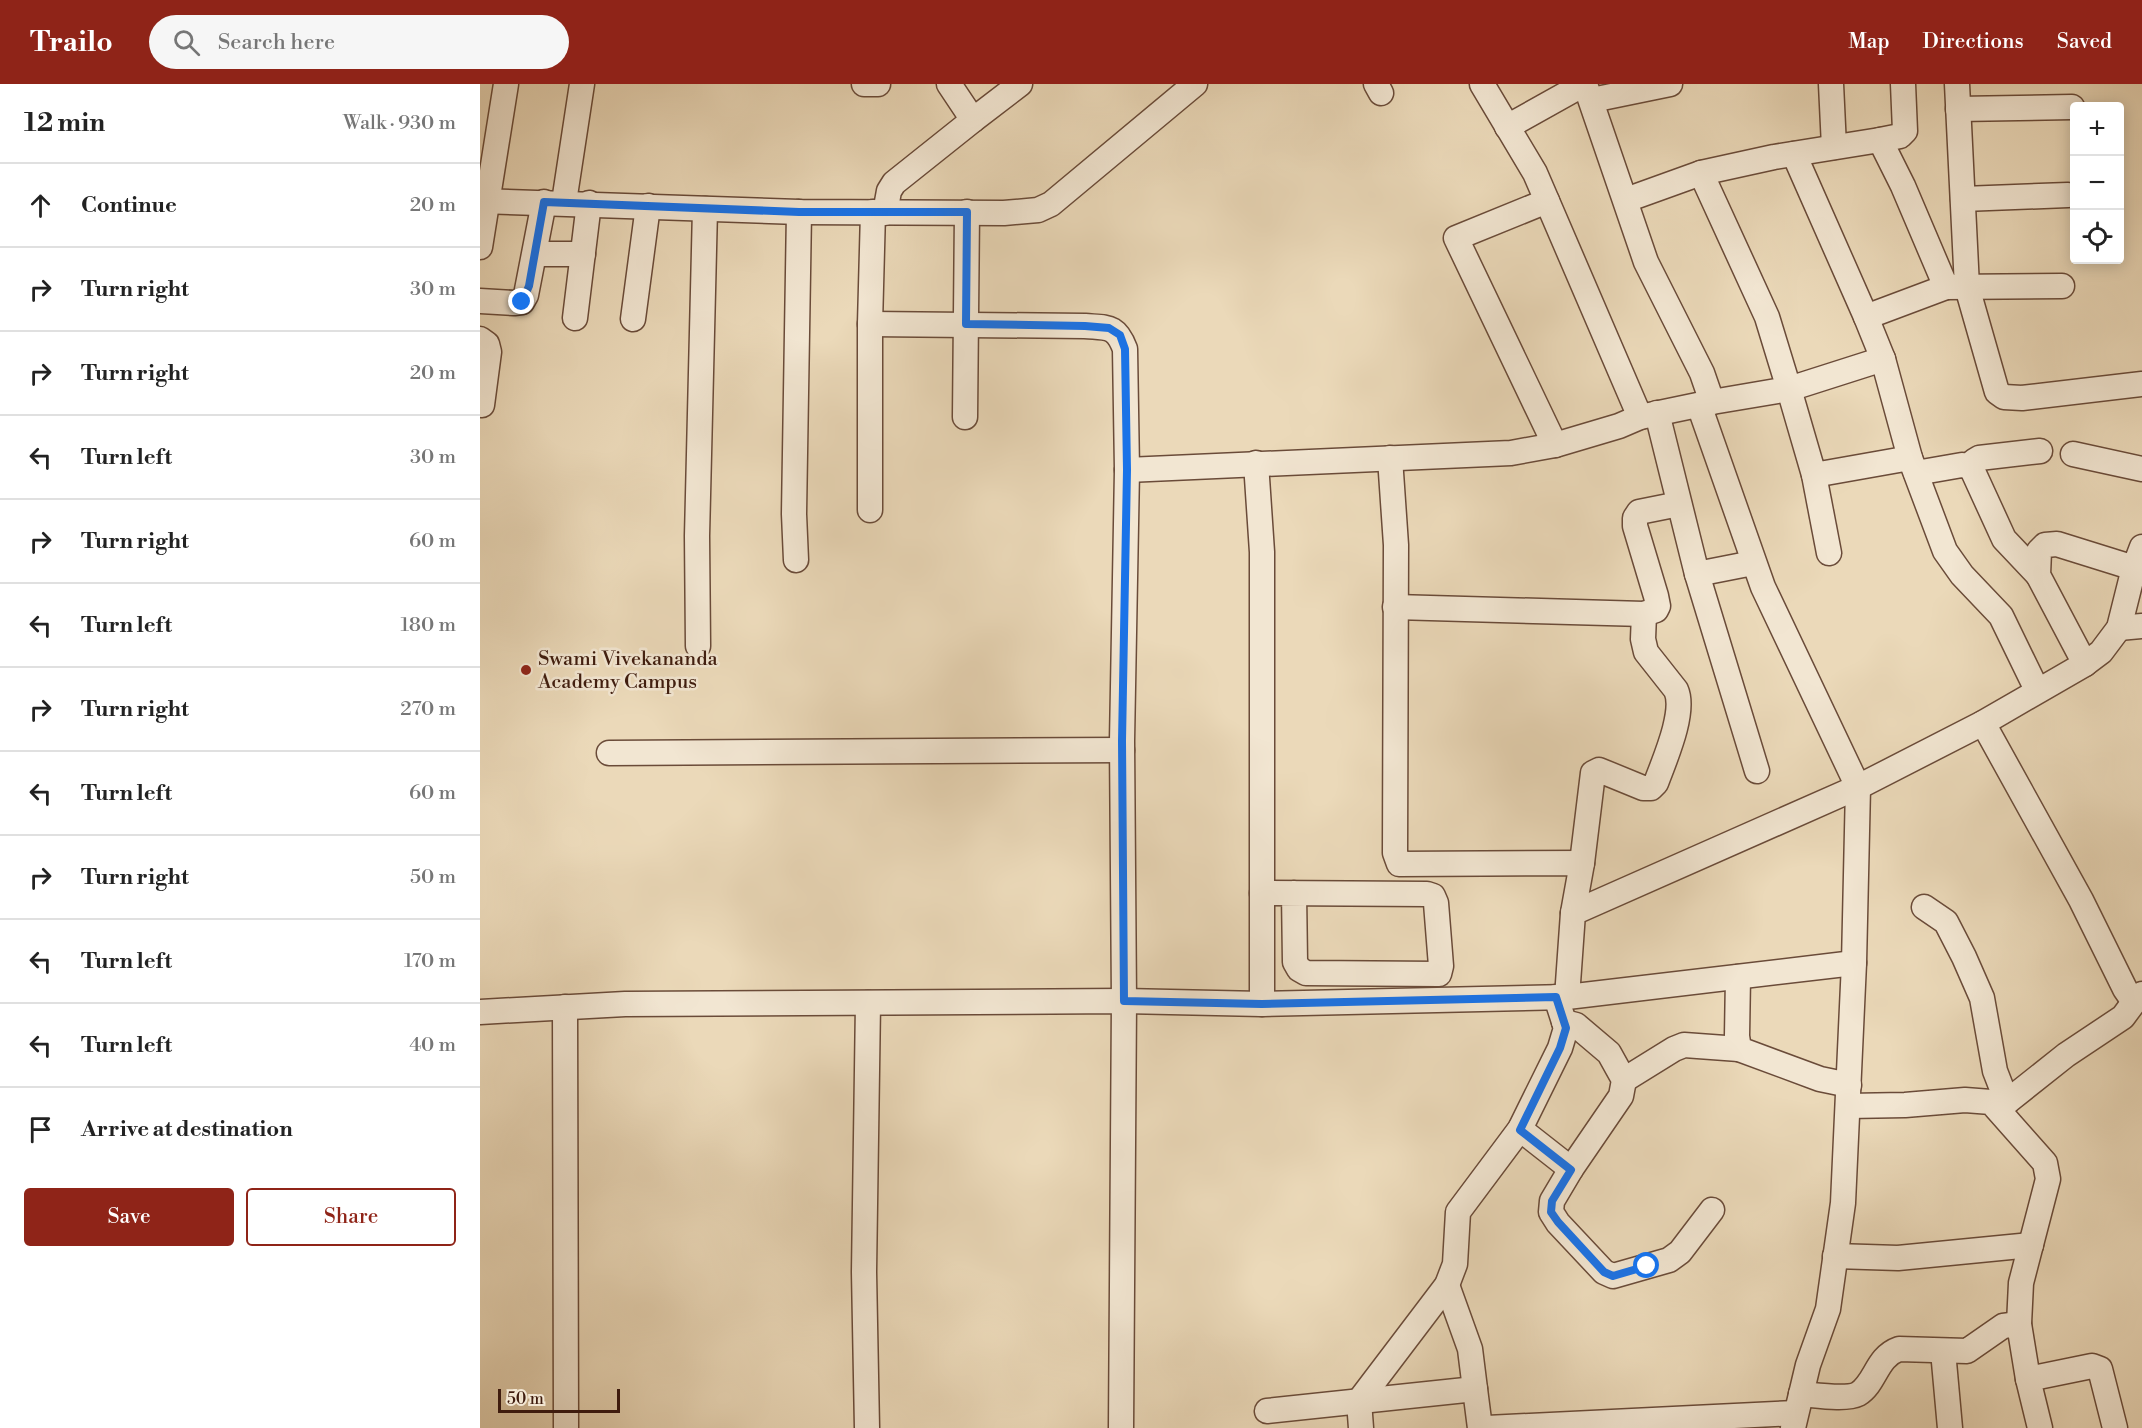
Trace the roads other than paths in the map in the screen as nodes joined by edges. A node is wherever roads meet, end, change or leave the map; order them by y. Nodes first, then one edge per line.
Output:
1 (506, 84) edge
2 (582, 84) edge
3 (864, 84) edge
4 (878, 84) edge
5 (949, 84) edge
6 (1020, 84) edge
7 (1195, 84) edge
8 (1482, 84) edge
9 (1670, 84) edge
10 (1831, 84) edge
11 (1903, 84) edge
12 (1957, 84) edge
13 (1587, 90) edge
14 (2070, 107) edge
15 (1958, 109) junction
16 (490, 111) edge
17 (973, 120) junction
18 (1508, 127) junction
19 (1880, 140) junction
20 (1834, 147) junction
21 (1794, 154) junction
22 (1701, 173) junction
23 (2068, 195) dead end
24 (1963, 199) junction
25 (1626, 200) junction
26 (484, 201) edge
27 (1547, 201) junction
28 (554, 202) junction
29 (589, 203) junction
30 (648, 206) junction
31 (705, 209) junction
32 (799, 212) junction
33 (879, 212) junction
34 (967, 212) junction
35 (480, 247) edge
36 (535, 254) junction
37 (583, 254) junction
38 (2062, 286) dead end
39 (1957, 287) junction
40 (480, 301) edge
41 (1866, 317) junction
42 (575, 318) dead end
43 (633, 319) dead end
44 (870, 324) junction
45 (966, 324) junction
46 (480, 339) edge
47 (1883, 359) junction
48 (2142, 384) edge
49 (1789, 389) junction
50 (1706, 404) junction
51 (482, 405) dead end
52 (1648, 415) junction
53 (965, 417) dead end
54 (1555, 445) junction
55 (2040, 452) dead end
56 (2073, 454) dead end
57 (1390, 458) junction
58 (1256, 463) junction
59 (1913, 465) junction
60 (1971, 467) junction
61 (2142, 469) edge
62 (1127, 470) junction
63 (1815, 475) junction
64 (1679, 504) junction
65 (870, 510) dead end
66 (1829, 553) dead end
67 (2138, 558) edge
68 (796, 560) dead end
69 (1753, 563) junction
70 (1697, 574) junction
71 (2038, 575) junction
72 (1395, 607) junction
73 (1644, 614) junction
74 (2130, 627) edge
75 (698, 646) dead end
76 (2085, 664) junction
77 (2037, 690) junction
78 (1983, 723) junction
79 (1122, 750) junction
80 (609, 753) dead end
81 (1757, 771) dead end
82 (1858, 787) junction
83 (1582, 863) junction
84 (1262, 893) junction
85 (1294, 893) junction
86 (1924, 907) dead end
87 (1573, 913) junction
88 (1854, 963) junction
89 (1738, 977) junction
90 (1562, 997) junction
91 (2138, 998) edge
92 (1124, 1001) junction
93 (868, 1003) junction
94 (1262, 1004) junction
95 (565, 1007) junction
96 (480, 1012) edge
97 (1564, 1022) junction
98 (1740, 1049) junction
99 (1624, 1080) junction
100 (1848, 1096) junction
101 (2002, 1106) junction
102 (1520, 1130) junction
103 (1571, 1170) junction
104 (1712, 1210) dead end
105 (2031, 1245) junction
106 (1835, 1256) junction
107 (1447, 1285) junction
108 (2019, 1324) junction
109 (1943, 1351) junction
110 (2028, 1379) junction
111 (1475, 1389) junction
112 (1359, 1401) junction
113 (1267, 1410) dead end
114 (1797, 1412) edge
115 (566, 1428) edge
116 (867, 1428) edge
117 (1121, 1428) edge
118 (1361, 1428) edge
119 (1480, 1428) edge
120 (1487, 1428) edge
121 (1950, 1428) edge
122 (2040, 1428) edge
123 (2115, 1428) edge

1 - 16 street
2 - 28 street
3 - 4 street
5 - 17 street
6 - 17 street
7 - 34 street
8 - 18 street
9 - 13 street
10 - 20 street
11 - 19 street
12 - 15 street
13 - 18 street
13 - 25 street
14 - 15 street
15 - 24 street
16 - 26 street
17 - 33 street
18 - 27 street
19 - 20 street
19 - 39 street
20 - 21 street
21 - 22 street
21 - 41 street
22 - 25 street
22 - 49 street
23 - 24 street
24 - 39 street
25 - 50 street
26 - 28 street
26 - 35 street
27 - 52 street
27 - 54 street
28 - 29 street
28 - 36 street
29 - 30 street
29 - 37 street
30 - 31 street
30 - 43 street
31 - 32 street
31 - 75 street
32 - 33 street
32 - 68 street
33 - 34 street
33 - 44 street
34 - 45 street
36 - 37 street
36 - 40 street
37 - 42 street
38 - 39 street
39 - 41 street
39 - 48 street
41 - 47 street
44 - 45 street
44 - 65 street
45 - 53 street
45 - 62 street
46 - 51 street
47 - 49 street
47 - 59 street
49 - 50 street
49 - 63 street
50 - 52 street
50 - 69 street
52 - 54 street
52 - 64 street
54 - 57 street
55 - 60 street
56 - 61 street
57 - 58 street
57 - 72 street
58 - 62 street
58 - 84 street
59 - 60 street
59 - 63 street
59 - 77 street
60 - 71 street
62 - 79 street
63 - 66 street
64 - 70 street
64 - 73 street
67 - 71 street
67 - 74 street
69 - 70 street
69 - 82 street
70 - 81 street
71 - 76 street
72 - 73 street
72 - 83 street
73 - 83 street
74 - 76 street
76 - 77 street
77 - 78 street
78 - 82 street
78 - 91 street
79 - 80 street
79 - 92 street
82 - 87 street
82 - 88 street
83 - 87 street
84 - 85 street
84 - 94 street
85 - 85 street
86 - 101 street
87 - 90 street
88 - 89 street
88 - 100 street
89 - 90 street
89 - 98 street
90 - 94 street
90 - 97 street
91 - 101 street
92 - 93 street
92 - 94 street
92 - 117 street
93 - 95 street
93 - 116 street
95 - 96 street
95 - 115 street
97 - 99 street
97 - 102 street
98 - 99 street
98 - 100 street
99 - 103 street
100 - 101 street
100 - 106 street
101 - 105 street
102 - 103 street
102 - 107 street
103 - 104 street
105 - 106 street
105 - 108 street
106 - 114 street
107 - 111 street
107 - 112 street
108 - 109 street
108 - 110 street
109 - 114 street
109 - 121 street
110 - 122 street
110 - 123 street
111 - 112 street
111 - 119 street
112 - 113 street
112 - 118 street
114 - 120 street

